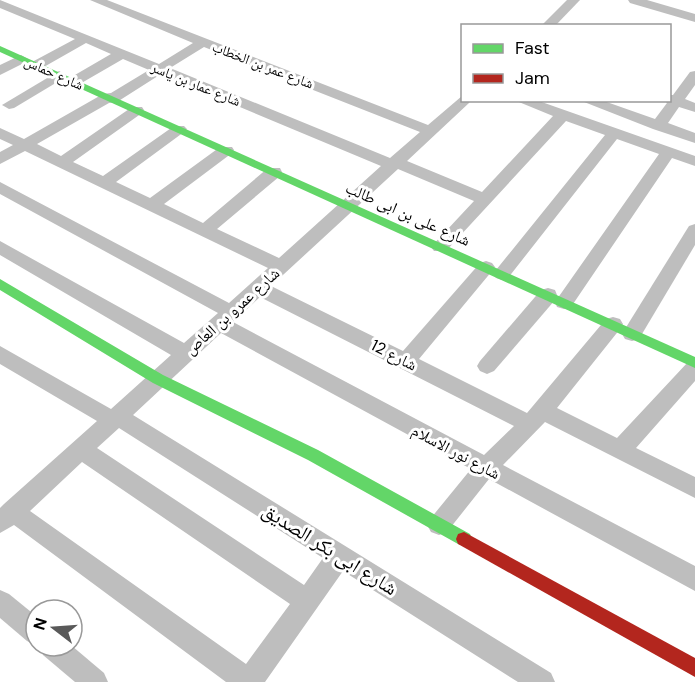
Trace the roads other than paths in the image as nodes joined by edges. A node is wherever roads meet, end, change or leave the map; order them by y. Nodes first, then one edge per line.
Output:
1 (96, 0) edge
2 (574, 0) edge
3 (634, 0) edge
4 (0, 3) edge
5 (695, 18) edge
6 (548, 24) edge
7 (84, 39) junction
8 (203, 42) junction
9 (0, 50) edge
10 (121, 54) junction
11 (21, 59) junction
12 (37, 65) junction
13 (160, 70) junction
14 (0, 71) edge
15 (59, 75) junction
16 (695, 75) edge
17 (74, 82) junction
18 (110, 98) junction
19 (673, 100) edge
20 (462, 102) edge
21 (526, 102) edge
22 (592, 102) edge
23 (9, 105) dead end
24 (695, 108) edge
25 (137, 111) junction
26 (563, 115) junction
27 (658, 126) junction
28 (179, 129) junction
29 (430, 131) junction
30 (0, 133) edge
31 (614, 133) junction
32 (695, 138) edge
33 (26, 144) junction
34 (226, 150) junction
35 (668, 152) junction
36 (0, 159) edge
37 (695, 161) edge
38 (62, 162) junction
39 (394, 164) junction
40 (274, 172) junction
41 (105, 182) junction
42 (0, 187) edge
43 (485, 199) junction
44 (152, 205) junction
45 (348, 205) junction
46 (205, 230) junction
47 (695, 230) edge
48 (0, 247) edge
49 (440, 247) junction
50 (689, 251) edge
51 (281, 267) junction
52 (494, 271) junction
53 (0, 284) edge
54 (259, 288) junction
55 (556, 299) junction
56 (225, 318) junction
57 (613, 324) junction
58 (632, 333) junction
59 (0, 354) edge
60 (186, 354) junction
61 (406, 362) junction
62 (695, 365) edge
63 (488, 366) dead end
64 (158, 379) junction
65 (536, 417) junction
66 (115, 418) junction
67 (81, 449) junction
68 (620, 450) junction
69 (485, 468) junction
70 (695, 488) edge
71 (6, 517) edge
72 (439, 525) junction
73 (340, 555) junction
74 (695, 579) edge
75 (307, 601) junction
76 (0, 602) edge
77 (24, 622) edge
78 (66, 658) edge
79 (695, 668) edge
80 (95, 682) edge
81 (248, 682) edge
82 (542, 682) edge

1 - 8 street, شارع عمر بن الخطاب
2 - 6 street
3 - 5 street
4 - 7 street, شارع عمار بن ياسر
7 - 10 street, شارع عمار بن ياسر
7 - 12 street
8 - 13 street
8 - 29 street, شارع عمر بن الخطاب
9 - 11 street, شارع حماس
10 - 13 street, شارع عمار بن ياسر
10 - 17 street
11 - 12 street, شارع حماس
11 - 14 street
12 - 15 street, شارع حماس
13 - 18 street
13 - 39 street, شارع عمار بن ياسر
15 - 17 street, شارع حماس
15 - 23 street
16 - 19 street
17 - 18 street, شارع حماس
18 - 25 street, شارع على بن ابى طالب
18 - 33 street
19 - 24 street
19 - 27 street
20 - 29 street, شارع عمرو بن العاص
21 - 26 street
22 - 27 street
25 - 28 street, شارع على بن ابى طالب
25 - 38 street
26 - 31 street
26 - 43 street
27 - 32 street
28 - 34 street, شارع على بن ابى طالب
28 - 41 street
29 - 39 street, شارع عمرو بن العاص
30 - 33 street
31 - 35 street
31 - 52 street
33 - 36 street
33 - 38 street
34 - 40 street, شارع على بن ابى طالب
34 - 44 street
35 - 37 street
35 - 55 street
38 - 41 street
39 - 43 street, شارع عمار بن ياسر
39 - 45 street, شارع عمرو بن العاص
40 - 45 street, شارع على بن ابى طالب
40 - 46 street
41 - 44 street
42 - 56 street, شارع نور الاسلام
43 - 49 street
44 - 46 street
45 - 49 street, شارع على بن ابى طالب
45 - 51 street, شارع عمرو بن العاص
46 - 51 street
47 - 50 street
48 - 60 street
49 - 52 street, شارع على بن ابى طالب
50 - 58 street
51 - 54 street, شارع عمرو بن العاص
52 - 55 street, شارع على بن ابى طالب
52 - 61 street
53 - 64 street
54 - 56 street, شارع عمرو بن العاص
54 - 61 street, شارع 12
55 - 57 street, شارع على بن ابى طالب
55 - 63 street
56 - 60 street, شارع عمرو بن العاص
56 - 69 street, شارع نور الاسلام
57 - 58 street, شارع على بن ابى طالب
57 - 65 street
58 - 62 street, شارع على بن ابى طالب
59 - 66 street, شارع ابى بكر الصديق
60 - 64 street, شارع عمرو بن العاص
61 - 65 street, شارع 12
62 - 68 street
64 - 66 street, شارع عمرو بن العاص
64 - 72 street
65 - 68 street, شارع 12
65 - 69 street
66 - 67 street, شارع عمرو بن العاص
66 - 73 street, شارع ابى بكر الصديق
67 - 71 street, شارع عمرو بن العاص
67 - 75 street
68 - 70 street, شارع 12
69 - 72 street
69 - 74 street, شارع نور الاسلام
71 - 81 street
72 - 79 street
73 - 75 street
73 - 82 street, شارع ابى بكر الصديق
75 - 81 street
76 - 77 street
78 - 80 street

